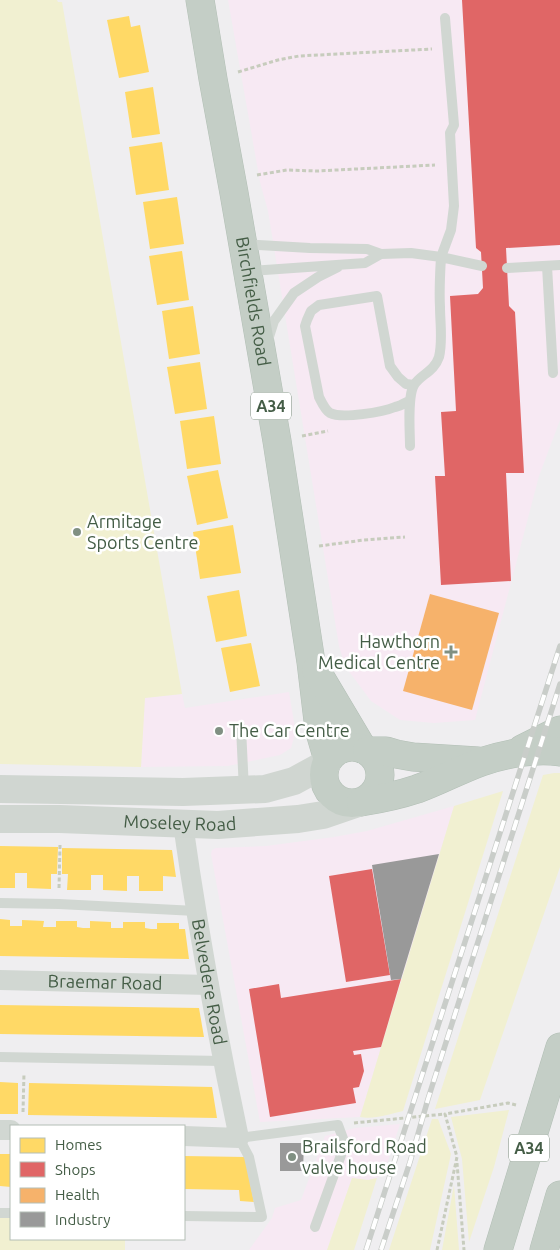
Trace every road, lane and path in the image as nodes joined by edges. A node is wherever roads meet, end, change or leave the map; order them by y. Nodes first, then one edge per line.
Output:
1 (200, 0) edge
2 (445, 18) dead end
3 (448, 48) junction
4 (238, 72) dead end
5 (452, 164) junction
6 (256, 176) dead end
7 (242, 244) junction
8 (381, 254) junction
9 (441, 257) junction
10 (343, 264) junction
11 (560, 264) edge
12 (482, 266) dead end
13 (547, 266) junction
14 (507, 268) dead end
15 (247, 271) junction
16 (262, 356) junction
17 (553, 373) dead end
18 (414, 385) junction
19 (409, 401) junction
20 (410, 446) dead end
21 (405, 537) dead end
22 (294, 550) junction
23 (311, 662) junction
24 (241, 728) dead end
25 (560, 730) edge
26 (365, 750) junction
27 (560, 752) edge
28 (512, 754) junction
29 (328, 762) junction
30 (482, 762) junction
31 (0, 789) edge
32 (244, 790) junction
33 (359, 803) junction
34 (0, 819) edge
35 (60, 819) junction
36 (184, 824) junction
37 (0, 903) edge
38 (59, 904) junction
39 (196, 911) junction
40 (0, 980) edge
41 (209, 985) junction
42 (560, 1047) edge
43 (0, 1057) edge
44 (24, 1058) junction
45 (222, 1061) junction
46 (520, 1106) dead end
47 (445, 1114) junction
48 (17, 1123) edge
49 (338, 1125) junction
50 (185, 1136) edge
51 (239, 1138) junction
52 (457, 1157) junction
53 (560, 1195) edge
54 (185, 1216) edge
55 (315, 1227) dead end
56 (437, 1250) edge
57 (464, 1250) edge
58 (498, 1250) edge
59 (544, 1250) edge

1 - 7 highway, Birchfields Road / A34
2 - 3 lane
3 - 4 path
3 - 5 lane
5 - 6 path
5 - 9 lane
7 - 8 lane
7 - 15 highway, Birchfields Road / A34
8 - 9 lane
8 - 10 lane
9 - 12 lane
9 - 18 lane
10 - 15 lane
10 - 16 lane
11 - 13 lane
13 - 14 lane
13 - 17 lane
15 - 16 highway, Birchfields Road / A34
16 - 22 highway, Birchfields Road / A34
18 - 19 lane
18 - 19 lane
19 - 20 lane
21 - 22 path
22 - 23 highway, Birchfields Road / A34
23 - 26 highway, Birchfields Road / A34
23 - 29 highway, Birchfields Road / A34
24 - 32 lane
25 - 28 highway, Moseley Road / A34
26 - 29 highway, A34
26 - 30 highway, Moseley Road / A34
26 - 33 highway, A34
27 - 28 highway, Moseley Road / A34
28 - 30 highway, Moseley Road / A34
29 - 32 main road, Moseley Road
29 - 33 highway, A34
30 - 33 highway, Moseley Road / A34
31 - 32 main road, Moseley Road
33 - 36 main road, Moseley Road
34 - 35 main road, Moseley Road
35 - 36 main road, Moseley Road
35 - 38 path
36 - 39 street, Belvedere Road
37 - 38 lane
38 - 39 lane
39 - 41 street, Belvedere Road
40 - 41 street, Braemar Road
41 - 45 street, Belvedere Road
42 - 58 highway, A34
43 - 44 lane
44 - 45 lane
44 - 48 path
45 - 51 street, Belvedere Road
46 - 47 path
47 - 49 path
47 - 52 path
49 - 51 lane
49 - 55 lane
50 - 51 street
51 - 54 lane
52 - 56 path
52 - 57 path
53 - 59 highway

